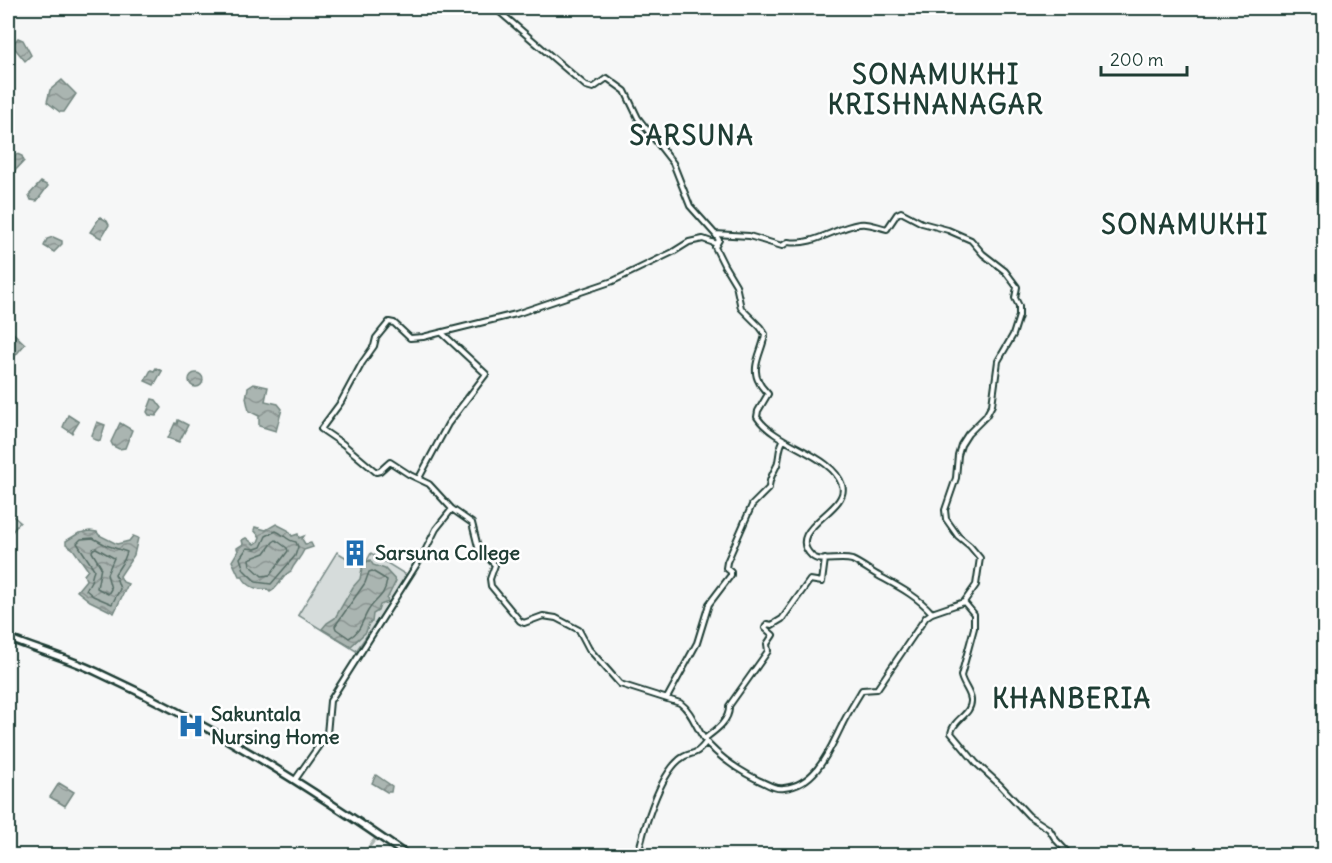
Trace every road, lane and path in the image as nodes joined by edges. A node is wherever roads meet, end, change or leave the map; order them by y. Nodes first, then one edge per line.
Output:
1 (495, 8) edge
2 (715, 234) junction
3 (717, 244) junction
4 (441, 332) junction
5 (783, 440) junction
6 (419, 478) junction
7 (452, 509) junction
8 (825, 559) junction
9 (964, 602) junction
10 (932, 613) junction
11 (8, 638) edge
12 (667, 698) junction
13 (705, 740) junction
14 (296, 780) junction
15 (408, 855) edge
16 (638, 855) edge
17 (1071, 855) edge

1 - 2 street
2 - 3 street
2 - 9 street
3 - 4 street
3 - 5 street
4 - 6 street
4 - 6 street
5 - 8 street
5 - 12 street
6 - 7 street
7 - 12 street
7 - 14 street
8 - 10 street
8 - 13 street
9 - 10 street
9 - 17 street
10 - 13 street
11 - 14 main road
12 - 13 street
13 - 16 street
14 - 15 main road

